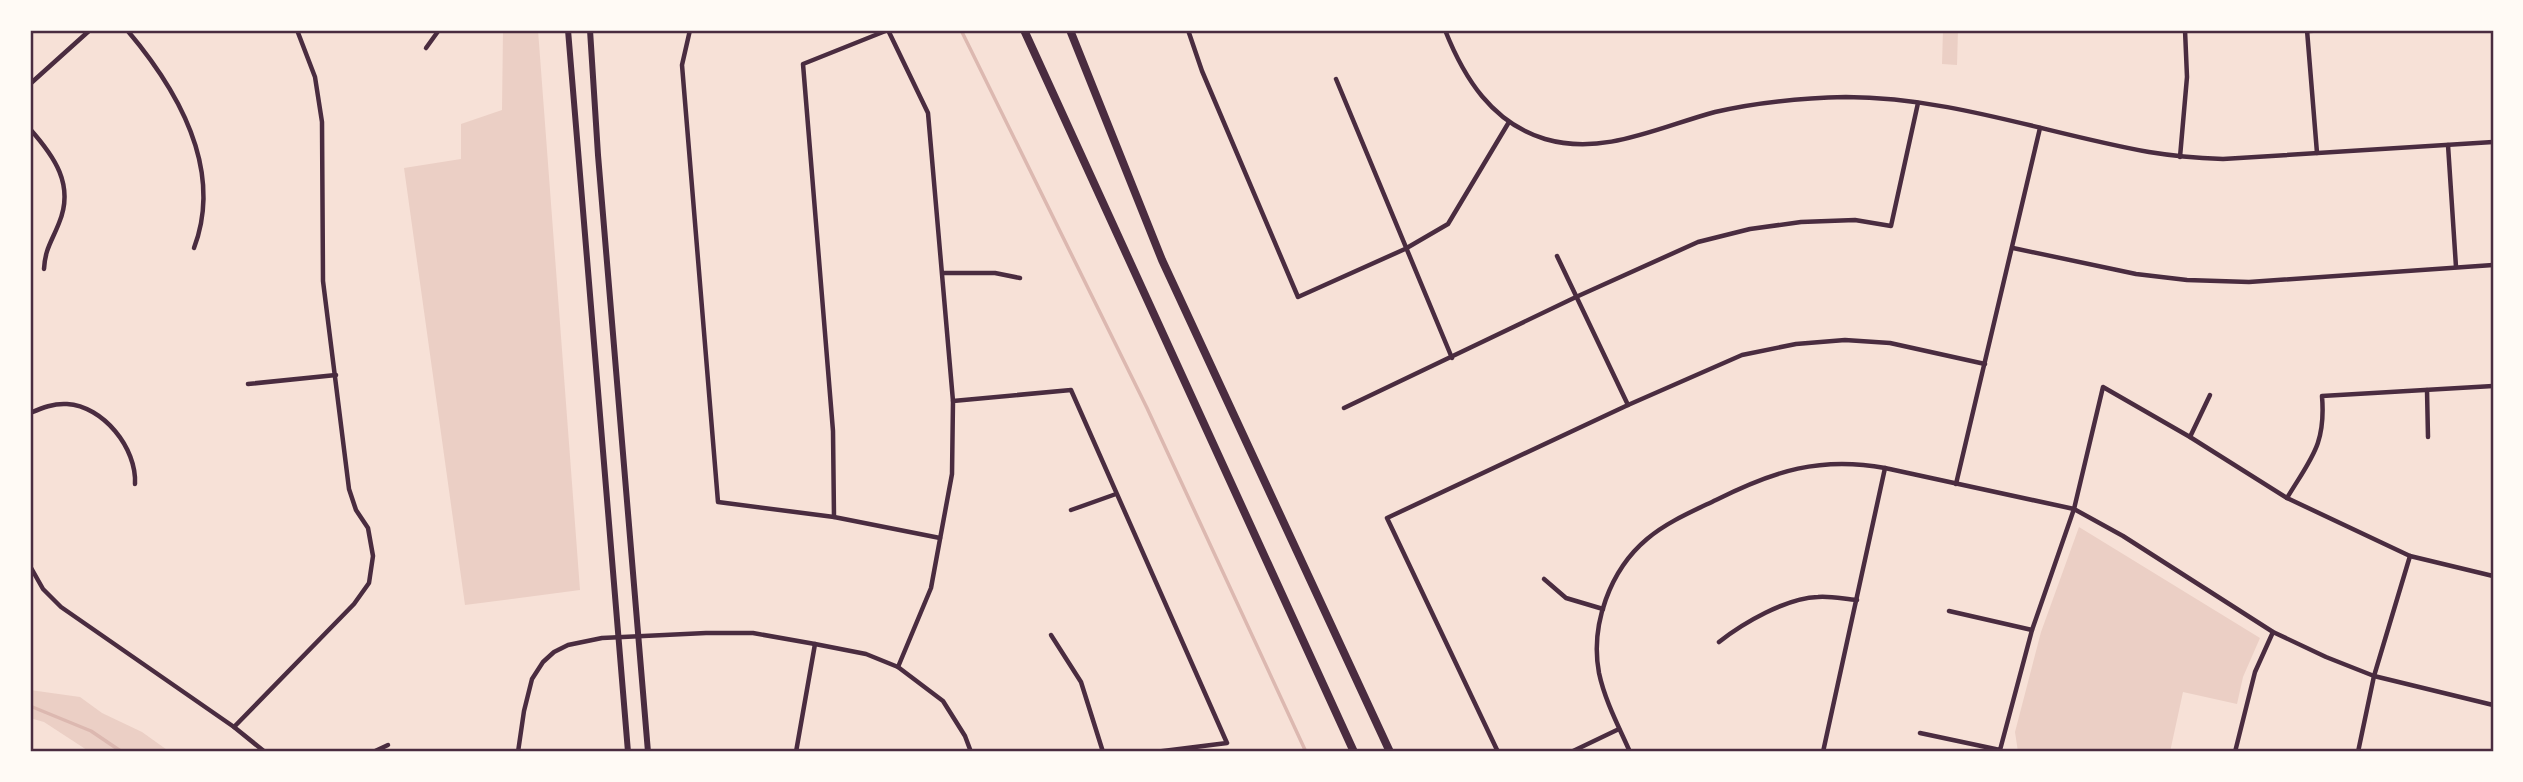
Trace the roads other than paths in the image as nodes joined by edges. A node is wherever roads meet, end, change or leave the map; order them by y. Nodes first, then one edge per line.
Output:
1 (90, 30) edge
2 (127, 30) edge
3 (297, 30) edge
4 (439, 30) edge
5 (568, 30) edge
6 (590, 30) edge
7 (690, 30) edge
8 (888, 30) edge
9 (1024, 30) edge
10 (1070, 30) edge
11 (1078, 30) edge
12 (1188, 30) edge
13 (1445, 30) edge
14 (2185, 30) edge
15 (2333, 30) edge
16 (2307, 31) edge
17 (1079, 46) junction
18 (426, 48) dead end
19 (1336, 79) dead end
20 (30, 84) edge
21 (1918, 103) junction
22 (1509, 122) junction
23 (2040, 128) junction
24 (30, 129) edge
25 (2493, 142) edge
26 (2448, 145) junction
27 (2317, 153) junction
28 (2180, 156) junction
29 (194, 248) dead end
30 (2013, 248) junction
31 (1405, 249) junction
32 (1557, 256) dead end
33 (2493, 265) edge
34 (2456, 267) junction
35 (44, 270) dead end
36 (943, 273) junction
37 (1020, 278) dead end
38 (1576, 297) junction
39 (1452, 358) junction
40 (1985, 364) junction
41 (336, 375) junction
42 (248, 384) dead end
43 (2493, 386) edge
44 (2427, 390) junction
45 (2210, 395) dead end
46 (953, 401) junction
47 (1628, 405) junction
48 (1344, 408) dead end
49 (30, 413) edge
50 (2190, 437) junction
51 (2428, 437) dead end
52 (1885, 468) junction
53 (135, 484) dead end
54 (1956, 484) junction
55 (1116, 494) junction
56 (2287, 498) junction
57 (2074, 509) junction
58 (1071, 510) dead end
59 (834, 517) junction
60 (940, 538) junction
61 (2410, 556) junction
62 (30, 565) edge
63 (2493, 576) edge
64 (1544, 579) dead end
65 (1857, 600) junction
66 (1603, 609) junction
67 (1949, 611) dead end
68 (2032, 630) junction
69 (2273, 632) junction
70 (1051, 635) dead end
71 (639, 636) junction
72 (618, 637) junction
73 (1719, 642) dead end
74 (815, 644) junction
75 (898, 667) junction
76 (2374, 676) junction
77 (2493, 705) edge
78 (234, 727) junction
79 (1619, 729) junction
80 (1920, 733) dead end
81 (388, 745) dead end
82 (265, 752) edge
83 (373, 752) edge
84 (518, 752) edge
85 (628, 752) edge
86 (648, 752) edge
87 (796, 752) edge
88 (971, 752) edge
89 (1103, 752) edge
90 (1155, 752) edge
91 (1354, 752) edge
92 (1390, 752) edge
93 (1498, 752) edge
94 (1571, 752) edge
95 (1630, 752) edge
96 (1823, 752) edge
97 (2235, 752) edge
98 (2358, 752) edge

1 - 20 street
2 - 29 street
3 - 41 street
4 - 18 street
5 - 72 main road
6 - 71 main road
7 - 59 street
8 - 36 street
8 - 59 street
9 - 91 highway
10 - 17 highway
11 - 17 highway
12 - 31 street
13 - 22 street
14 - 28 street
15 - 16 street
16 - 27 street
17 - 92 highway
19 - 31 street
21 - 22 street
21 - 23 street
21 - 38 street
22 - 31 street
23 - 28 street
23 - 30 street
24 - 35 street
25 - 26 street
26 - 27 street
26 - 34 street
27 - 28 street
30 - 34 street
30 - 40 street
31 - 39 street
32 - 38 street
33 - 34 street
36 - 37 street
36 - 46 street
38 - 39 street
38 - 47 street
39 - 48 street
40 - 47 street
40 - 54 street
41 - 42 street
41 - 78 street
43 - 44 street
44 - 51 street
44 - 56 street
45 - 50 street
46 - 55 street
46 - 60 street
47 - 93 street
49 - 53 street
50 - 56 street
50 - 57 street
52 - 54 street
52 - 65 street
52 - 66 street
54 - 57 street
55 - 58 street
55 - 90 street
56 - 61 street
57 - 68 street
57 - 69 street
59 - 60 street
60 - 75 street
61 - 63 street
61 - 76 street
62 - 78 street
64 - 66 street
65 - 73 street
65 - 96 street
66 - 79 street
67 - 68 street
68 - 80 street
69 - 76 street
69 - 97 street
70 - 89 street
71 - 72 street
71 - 74 street
71 - 86 main road
72 - 84 street
72 - 85 main road
74 - 75 street
74 - 87 street
75 - 88 street
76 - 77 street
76 - 98 street
78 - 82 street
79 - 94 street
79 - 95 street
81 - 83 street

